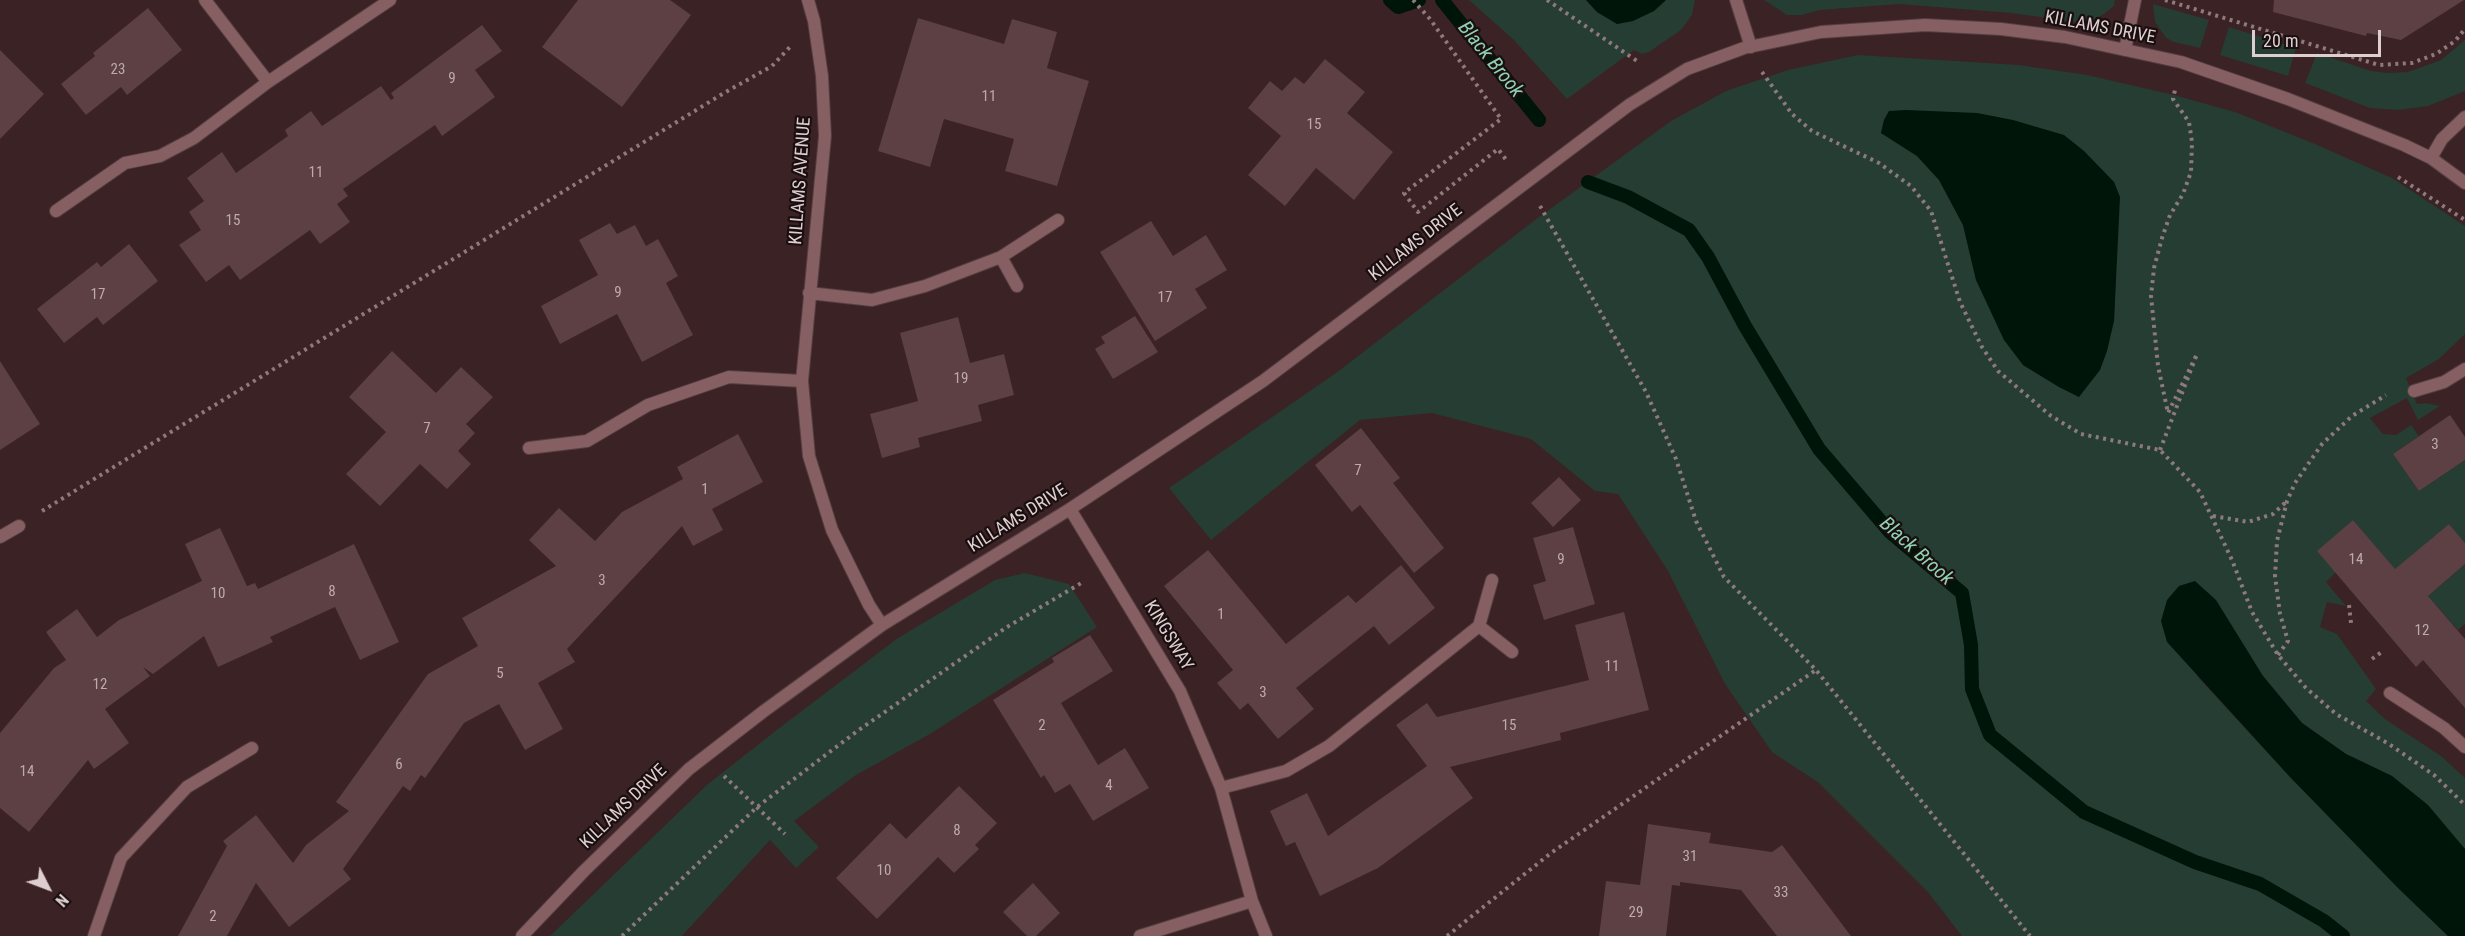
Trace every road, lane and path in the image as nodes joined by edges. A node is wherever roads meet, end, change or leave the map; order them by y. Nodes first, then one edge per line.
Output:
1 (206, 0) edge
2 (390, 0) edge
3 (808, 0) edge
4 (1413, 0) edge
5 (1547, 0) edge
6 (1736, 0) edge
7 (2135, 0) edge
8 (2165, 0) edge
9 (814, 21) junction
10 (2465, 29) edge
11 (1751, 47) junction
12 (2125, 50) junction
13 (2181, 63) junction
14 (1774, 70) dead end
15 (1763, 74) junction
16 (1666, 80) junction
17 (268, 82) junction
18 (2163, 89) dead end
19 (2174, 91) junction
20 (2184, 94) dead end
21 (2465, 117) edge
22 (1498, 149) dead end
23 (2431, 158) junction
24 (2394, 174) dead end
25 (2465, 183) edge
26 (56, 211) dead end
27 (1545, 213) dead end
28 (1058, 220) dead end
29 (2465, 220) edge
30 (1001, 257) junction
31 (1017, 286) dead end
32 (809, 293) junction
33 (2465, 369) edge
34 (802, 381) junction
35 (2414, 391) joint
36 (529, 448) dead end
37 (2160, 450) junction
38 (2287, 501) junction
39 (1070, 509) junction
40 (2212, 516) junction
41 (19, 526) joint
42 (0, 537) edge
43 (1107, 568) junction
44 (1491, 580) dead end
45 (2349, 605) dead end
46 (2351, 623) dead end
47 (882, 625) junction
48 (1479, 626) junction
49 (2383, 651) dead end
50 (1512, 652) dead end
51 (2278, 655) junction
52 (2372, 659) dead end
53 (1816, 670) junction
54 (2390, 693) dead end
55 (2465, 747) edge
56 (252, 748) dead end
57 (704, 757) junction
58 (1221, 788) junction
59 (2465, 805) edge
60 (757, 807) junction
61 (785, 834) dead end
62 (1252, 901) junction
63 (94, 936) edge
64 (522, 936) edge
65 (622, 936) edge
66 (1140, 936) edge
67 (1266, 936) edge
68 (1447, 936) edge
69 (2030, 936) edge

1 - 17 street
2 - 17 street
3 - 9 street, KILLAMS AVENUE
4 - 22 path
5 - 16 path
6 - 11 street
7 - 12 street
8 - 10 path
9 - 32 street, KILLAMS AVENUE
9 - 41 path
11 - 12 street, KILLAMS DRIVE
11 - 15 path
11 - 16 street, KILLAMS DRIVE
12 - 13 street, KILLAMS DRIVE
13 - 19 path
13 - 23 street, KILLAMS DRIVE
14 - 15 path
15 - 37 path
16 - 39 street, KILLAMS DRIVE
17 - 26 street
18 - 19 path
19 - 20 path
19 - 37 path
21 - 23 street
23 - 25 street, KILLAMS DRIVE
24 - 29 path
27 - 53 path
28 - 30 street
30 - 31 street
30 - 32 street
32 - 34 street, KILLAMS AVENUE
33 - 35 street
34 - 36 street
34 - 47 street, KILLAMS AVENUE
35 - 38 path
37 - 40 path
38 - 40 path
38 - 51 path
39 - 43 street, KINGSWAY
39 - 47 street, KILLAMS DRIVE
40 - 51 path
41 - 42 street
43 - 58 street, KINGSWAY
43 - 60 path
44 - 48 street
45 - 46 path
47 - 57 street, KILLAMS DRIVE
48 - 50 street
48 - 58 street
49 - 52 path
51 - 59 path
53 - 68 path
53 - 69 path
54 - 55 street
56 - 63 street
57 - 60 path
57 - 64 street, KILLAMS DRIVE
58 - 62 street, KINGSWAY
60 - 61 path
60 - 65 path
62 - 66 street
62 - 67 street, KINGSWAY

